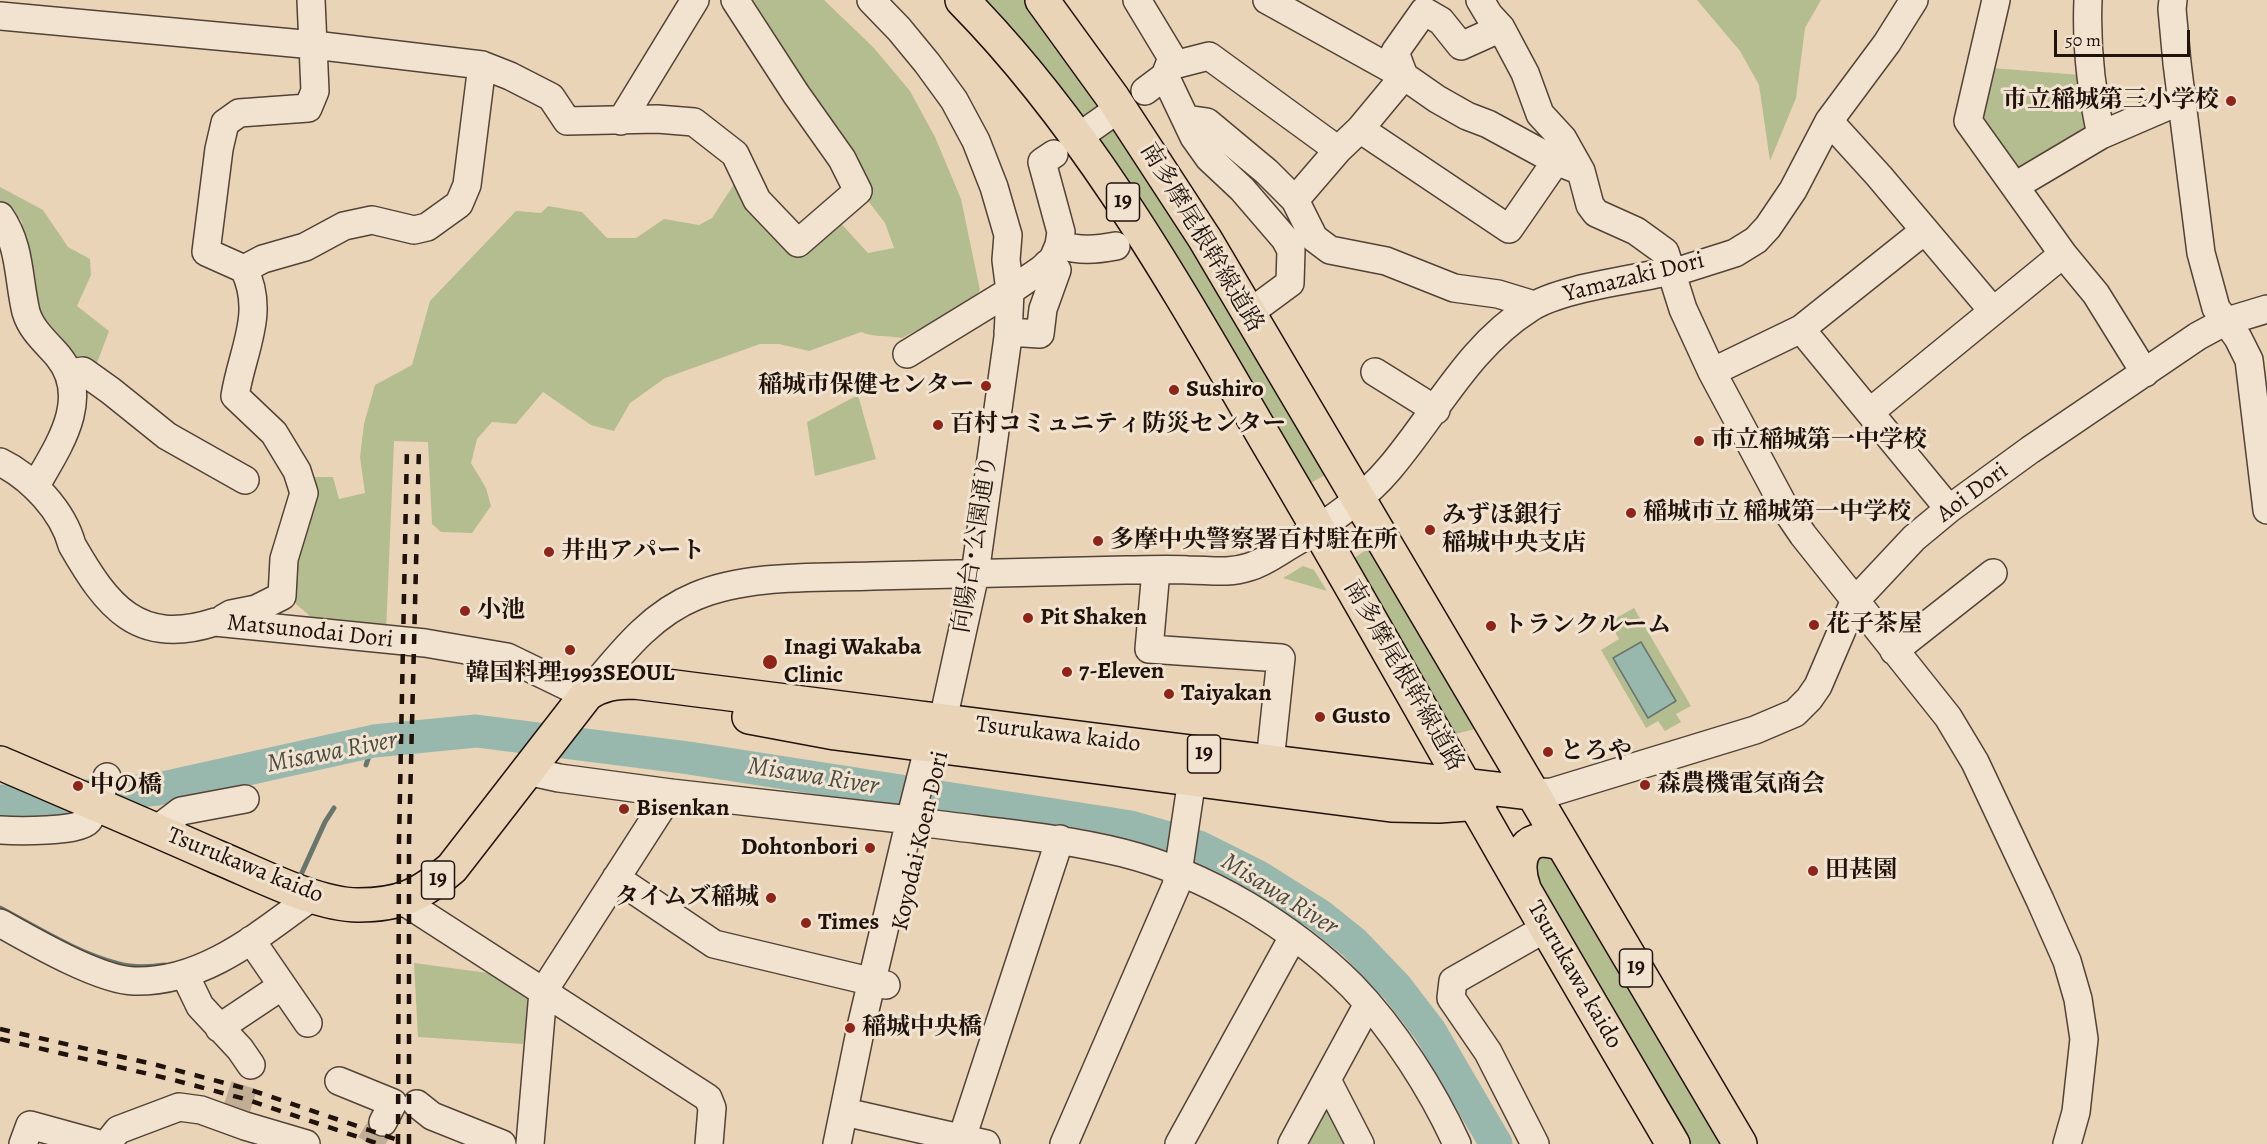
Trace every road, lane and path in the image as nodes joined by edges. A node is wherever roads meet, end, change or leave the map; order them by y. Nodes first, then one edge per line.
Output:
1 (311, 0) edge
2 (695, 0) edge
3 (735, 0) edge
4 (850, 0) edge
5 (871, 0) edge
6 (962, 0) edge
7 (1042, 0) edge
8 (1137, 0) edge
9 (1267, 0) edge
10 (1480, 0) edge
11 (1914, 0) edge
12 (1996, 0) edge
13 (2088, 0) edge
14 (2173, 0) edge
15 (0, 16) edge
16 (1501, 28) junction
17 (314, 45) junction
18 (482, 65) junction
19 (1404, 76) junction
20 (1160, 78) junction
21 (2182, 100) junction
22 (1111, 114) dead end
23 (1186, 119) junction
24 (621, 121) junction
25 (1829, 121) junction
26 (1360, 129) junction
27 (1087, 131) dead end
28 (2101, 135) junction
29 (1338, 150) junction
30 (1054, 154) dead end
31 (1556, 161) junction
32 (1581, 171) junction
33 (2015, 186) junction
34 (1295, 200) junction
35 (0, 216) edge
36 (1924, 231) junction
37 (1116, 246) dead end
38 (2063, 254) junction
39 (1053, 255) junction
40 (1006, 260) junction
41 (244, 268) junction
42 (1672, 273) junction
43 (1010, 291) junction
44 (1534, 305) junction
45 (2267, 309) edge
46 (1993, 311) junction
47 (1248, 314) junction
48 (2224, 322) junction
49 (1801, 329) junction
50 (1008, 332) junction
51 (907, 354) dead end
52 (1375, 372) dead end
53 (1712, 372) junction
54 (68, 373) junction
55 (2145, 373) junction
56 (1436, 410) junction
57 (1870, 412) junction
58 (2261, 421) edge
59 (0, 462) edge
60 (245, 480) dead end
61 (35, 487) junction
62 (1359, 500) junction
63 (1949, 509) junction
64 (2267, 510) edge
65 (1319, 528) junction
66 (1156, 570) junction
67 (1993, 573) dead end
68 (975, 574) junction
69 (1854, 602) junction
70 (215, 622) junction
71 (1894, 651) junction
72 (587, 694) junction
73 (939, 737) junction
74 (1270, 762) junction
75 (0, 763) edge
76 (530, 767) junction
77 (1192, 778) junction
78 (671, 793) junction
79 (1532, 793) junction
80 (100, 795) junction
81 (1471, 795) junction
82 (245, 799) dead end
83 (920, 816) junction
84 (141, 824) junction
85 (0, 830) edge
86 (1060, 840) junction
87 (1563, 845) junction
88 (1179, 865) junction
89 (616, 878) junction
90 (298, 890) junction
91 (1524, 890) junction
92 (403, 901) junction
93 (0, 923) edge
94 (1546, 928) junction
95 (1293, 937) junction
96 (251, 940) junction
97 (184, 975) junction
98 (879, 983) junction
99 (282, 986) junction
100 (543, 992) junction
101 (1368, 1004) junction
102 (308, 1023) dead end
103 (219, 1028) junction
104 (251, 1065) dead end
105 (1327, 1080) junction
106 (339, 1081) dead end
107 (417, 1104) dead end
108 (858, 1115) junction
109 (383, 1122) tunnel mouth
110 (231, 1125) edge
111 (974, 1141) edge
112 (23, 1144) edge
113 (99, 1144) edge
114 (107, 1144) edge
115 (306, 1144) edge
116 (502, 1144) edge
117 (530, 1144) edge
118 (709, 1144) edge
119 (837, 1144) edge
120 (853, 1144) edge
121 (1064, 1144) edge
122 (1179, 1144) edge
123 (1292, 1144) edge
124 (1360, 1144) edge
125 (1457, 1144) edge
126 (1535, 1144) edge
127 (1673, 1144) edge
128 (1740, 1144) edge
129 (2067, 1144) edge

1 - 17 street
2 - 24 street
3 - 24 street
4 - 40 street, 向陽台･公園通り
5 - 40 street, 向陽台･公園通り
6 - 65 main road, 南多摩尾根幹線道路 / 19
7 - 47 main road, 南多摩尾根幹線道路 / 19
8 - 20 street
9 - 19 street
10 - 16 street
11 - 25 street, Yamazaki Dori
12 - 33 street
13 - 28 street
14 - 21 street
15 - 17 street
16 - 19 street
16 - 32 street
17 - 18 street
17 - 41 street
18 - 24 street
18 - 41 street
19 - 26 street
19 - 31 street
20 - 23 street
20 - 29 street
21 - 28 street
21 - 48 street
22 - 27 street
23 - 34 street
23 - 47 street
25 - 36 street
25 - 42 street, Yamazaki Dori
26 - 29 street
26 - 31 street
28 - 33 street
29 - 34 street
30 - 39 street
31 - 32 street
32 - 42 street
33 - 38 street
34 - 44 street
35 - 54 street
36 - 46 street
36 - 49 street
37 - 39 street
38 - 46 street
38 - 55 street
39 - 43 street
39 - 50 street
40 - 43 street, 向陽台･公園通り
41 - 70 street
42 - 44 street, Yamazaki Dori
42 - 53 street
43 - 50 street, 向陽台･公園通り
43 - 51 street
44 - 56 street, Yamazaki Dori
45 - 48 street, Aoi Dori
46 - 57 street
47 - 62 main road, 南多摩尾根幹線道路 / 19
48 - 55 street, Aoi Dori
48 - 58 street
49 - 53 street
49 - 57 street
50 - 68 street, 向陽台･公園通り
52 - 56 street
53 - 69 street
54 - 60 street
54 - 61 street
55 - 63 street, Aoi Dori
56 - 62 street, Yamazaki Dori
57 - 63 street
58 - 64 street
59 - 61 street, Matsunodai Dori
61 - 70 street, Matsunodai Dori
62 - 65 street, Yamazaki Dori
62 - 79 main road, 南多摩尾根幹線道路 / 19
63 - 69 street, Aoi Dori
65 - 66 street, Yamazaki Dori
65 - 81 main road, 南多摩尾根幹線道路 / 19
66 - 68 street, Yamazaki Dori
66 - 74 street
67 - 71 street
68 - 72 street, Yamazaki Dori
68 - 73 street, 向陽台･公園通り
69 - 71 street
69 - 79 street, Aoi Dori
70 - 72 street, Matsunodai Dori
71 - 129 street
72 - 73 main road, Tsurukawa kaido / 19
72 - 76 main road, Tsurukawa kaido / 19
73 - 74 main road, Tsurukawa kaido / 19
73 - 77 main road, Tsurukawa kaido / 19
73 - 83 street, Koyodai Koen Dori
74 - 81 main road, Tsurukawa kaido / 19
75 - 80 main road, Tsurukawa kaido / 19
76 - 78 street
76 - 92 main road, Tsurukawa kaido / 19
77 - 81 main road, Tsurukawa kaido / 19
77 - 88 street
78 - 83 street
78 - 89 street
79 - 81 main road, Tsurukawa kaido / 19
79 - 87 main road, 19
80 - 84 main road, Tsurukawa kaido / 19
80 - 85 street
81 - 91 main road, Tsurukawa kaido / 19
82 - 84 street
83 - 86 street
83 - 98 street, Koyodai Koen Dori
84 - 90 main road, Tsurukawa kaido / 19
86 - 88 street
86 - 111 street
87 - 91 main road
87 - 128 main road, 19
88 - 95 street
88 - 121 street
89 - 98 street
89 - 100 street
90 - 92 main road, Tsurukawa kaido / 19
90 - 96 street
91 - 94 main road, Tsurukawa kaido / 19
92 - 100 street
93 - 97 street
94 - 126 street
94 - 127 main road, Tsurukawa kaido / 19
95 - 101 street
95 - 122 street
96 - 97 street
96 - 99 street
97 - 103 street
98 - 108 street, Koyodai Koen Dori
98 - 119 street, Koyodai Koen Dori
99 - 102 street
99 - 103 street
100 - 117 street
100 - 118 street
101 - 105 street
101 - 125 street
103 - 104 street
105 - 123 street
105 - 124 street
106 - 109 street
107 - 116 street
108 - 111 street
108 - 120 street, Koyodai Koen Dori
110 - 114 street
110 - 115 street
112 - 113 street

